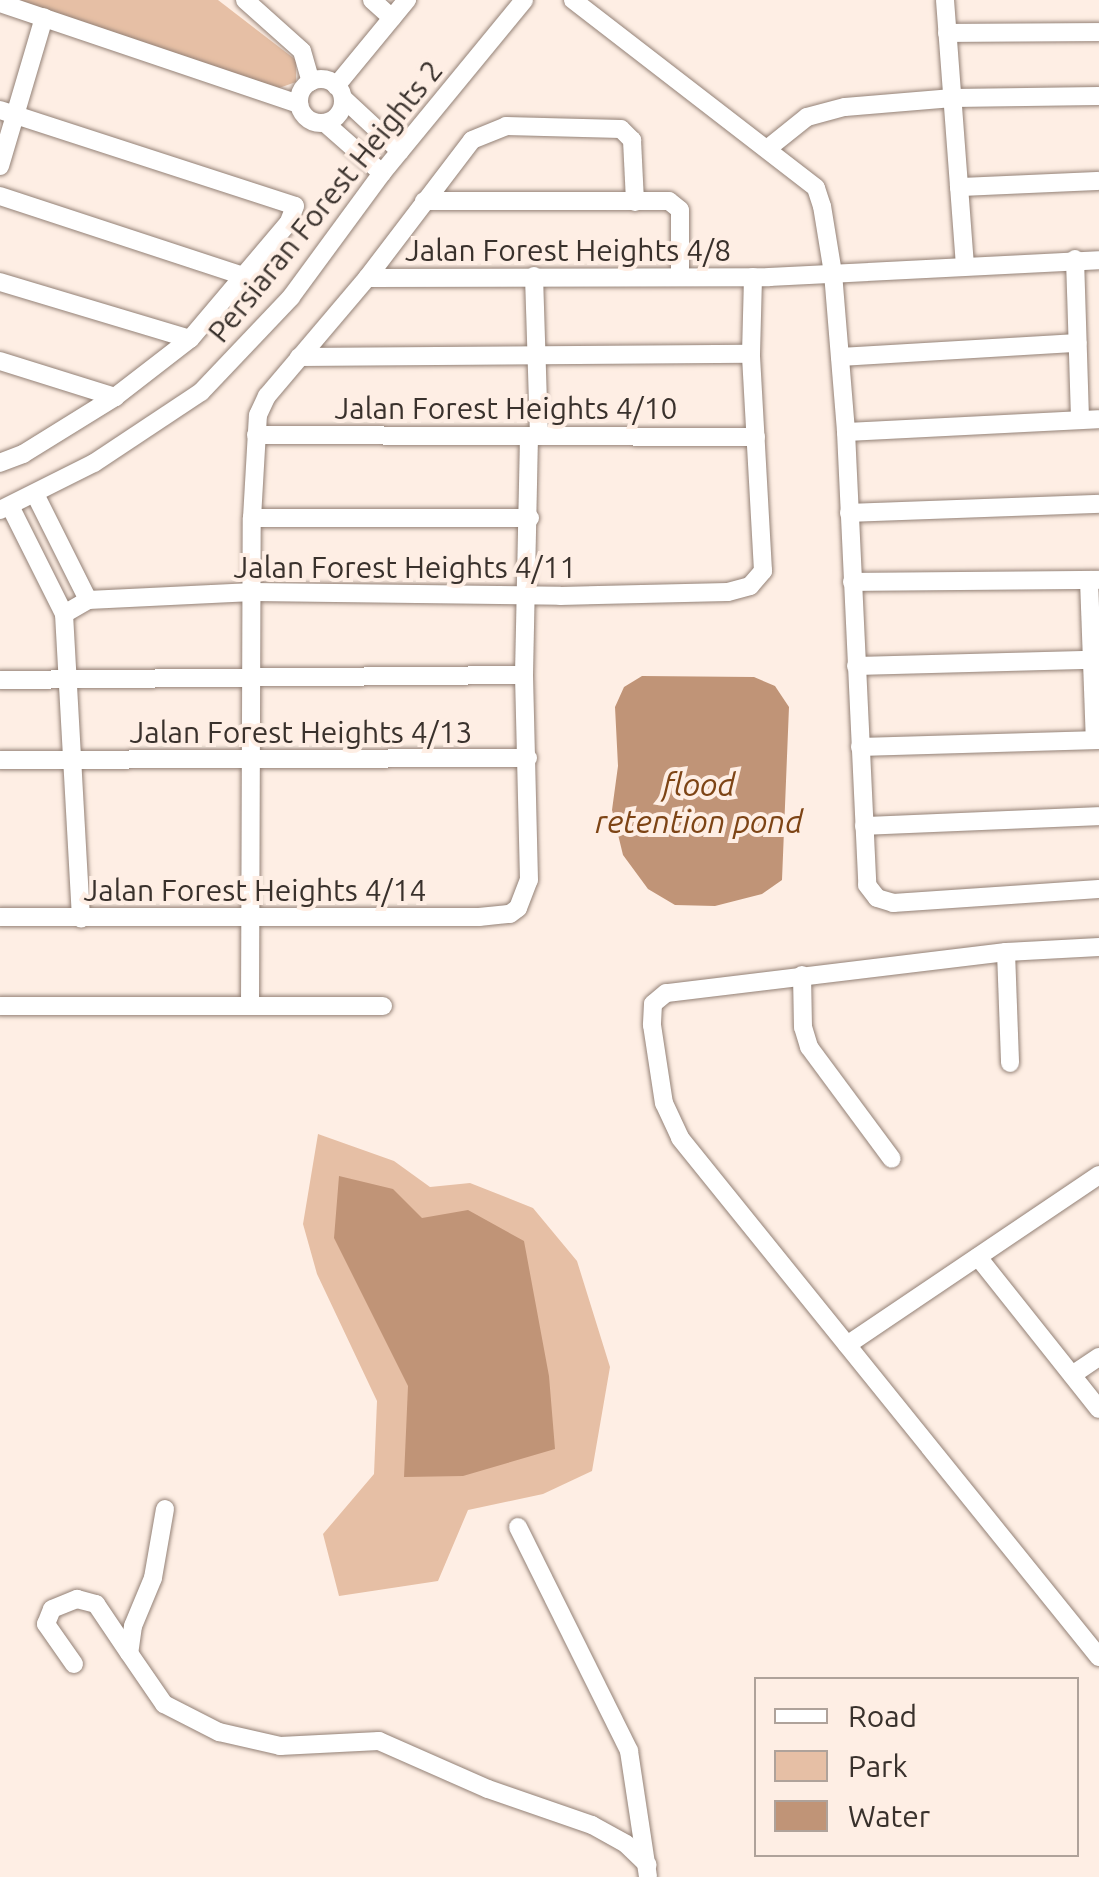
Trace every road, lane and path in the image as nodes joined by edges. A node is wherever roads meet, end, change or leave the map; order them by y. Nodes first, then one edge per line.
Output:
1 (246, 0) edge
2 (372, 0) edge
3 (407, 0) edge
4 (524, 0) edge
5 (574, 0) edge
6 (946, 0) edge
7 (0, 4) edge
8 (44, 17) junction
9 (392, 18) junction
10 (1099, 32) edge
11 (947, 33) junction
12 (312, 82) junction
13 (340, 92) junction
14 (953, 98) junction
15 (1096, 100) edge
16 (300, 104) junction
17 (8, 112) edge
18 (325, 123) junction
19 (767, 149) junction
20 (400, 151) junction
21 (0, 166) edge
22 (382, 173) junction
23 (1099, 181) edge
24 (958, 188) junction
25 (0, 196) edge
26 (424, 201) junction
27 (635, 202) junction
28 (1075, 259) junction
29 (1098, 261) edge
30 (965, 266) junction
31 (833, 273) junction
32 (680, 275) junction
33 (244, 276) junction
34 (534, 276) junction
35 (761, 277) junction
36 (367, 278) junction
37 (0, 282) edge
38 (190, 339) junction
39 (1078, 342) junction
40 (751, 354) junction
41 (299, 358) junction
42 (537, 358) junction
43 (840, 358) junction
44 (0, 361) edge
45 (115, 398) junction
46 (1093, 421) edge
47 (846, 432) junction
48 (256, 435) junction
49 (534, 436) junction
50 (756, 437) junction
51 (0, 447) edge
52 (23, 454) junction
53 (0, 464) edge
54 (36, 496) junction
55 (1099, 504) edge
56 (5, 508) edge
57 (849, 513) junction
58 (252, 518) junction
59 (530, 518) junction
60 (1094, 580) edge
61 (852, 582) junction
62 (253, 592) junction
63 (528, 596) junction
64 (88, 600) junction
65 (64, 614) junction
66 (1092, 660) junction
67 (856, 666) junction
68 (524, 675) junction
69 (253, 677) junction
70 (69, 679) junction
71 (0, 680) edge
72 (1097, 740) edge
73 (860, 747) junction
74 (528, 758) junction
75 (0, 760) edge
76 (73, 760) junction
77 (251, 760) junction
78 (1099, 816) edge
79 (864, 826) junction
80 (1099, 889) edge
81 (0, 917) edge
82 (80, 919) junction
83 (248, 919) junction
84 (1099, 947) edge
85 (1006, 952) junction
86 (802, 975) junction
87 (0, 1006) edge
88 (250, 1006) junction
89 (383, 1006) dead end
90 (1010, 1064) dead end
91 (892, 1159) dead end
92 (1099, 1176) edge
93 (978, 1257) junction
94 (846, 1345) junction
95 (1099, 1358) edge
96 (1072, 1375) junction
97 (1099, 1409) edge
98 (165, 1509) dead end
99 (518, 1526) dead end
100 (129, 1653) junction
101 (1099, 1657) edge
102 (74, 1664) dead end
103 (648, 1871) edge

1 - 12 street
2 - 9 street
3 - 9 street
4 - 20 street, Persiaran Forest Heights 2
5 - 19 street
6 - 11 street
7 - 8 street
8 - 16 street
8 - 17 street
9 - 13 street
10 - 11 street
11 - 14 street
12 - 13 street
12 - 16 street
13 - 18 street
13 - 20 street
14 - 15 street
14 - 19 street
14 - 24 street
16 - 18 street
17 - 21 street
17 - 33 street
18 - 22 street
19 - 31 street
20 - 22 street, Persiaran Forest Heights 2
22 - 54 street, Persiaran Forest Heights 2
23 - 24 street
24 - 30 street
25 - 33 street
26 - 27 street
26 - 27 street
26 - 36 street
27 - 32 street
28 - 29 street, Jalan Forest Heights 4/8
28 - 30 street, Jalan Forest Heights 4/8
28 - 39 street
30 - 31 street, Jalan Forest Heights 4/8
31 - 35 street, Jalan Forest Heights 4/8
31 - 43 street
32 - 34 street, Jalan Forest Heights 4/8
32 - 35 street, Jalan Forest Heights 4/8
33 - 38 street
34 - 36 street, Jalan Forest Heights 4/8
34 - 42 street
35 - 40 street
36 - 41 street
37 - 38 street
38 - 45 street
39 - 43 street
39 - 46 street
40 - 42 street
40 - 50 street
41 - 42 street
41 - 48 street
42 - 49 street
43 - 47 street
44 - 45 street
45 - 52 street
46 - 47 street
47 - 57 street
48 - 49 street, Jalan Forest Heights 4/10
48 - 58 street
49 - 50 street, Jalan Forest Heights 4/10
49 - 59 street
50 - 63 street, Jalan Forest Heights 4/11
51 - 52 street
52 - 53 street
54 - 56 street, Persiaran Forest Heights 2
54 - 64 street
55 - 57 street
56 - 65 street
57 - 61 street
58 - 59 street
58 - 62 street
59 - 63 street
60 - 61 street
60 - 66 street
61 - 67 street
62 - 63 street, Jalan Forest Heights 4/11
62 - 64 street, Jalan Forest Heights 4/11
62 - 69 street
63 - 68 street
64 - 65 street, Jalan Forest Heights 4/11
65 - 70 street
66 - 67 street
66 - 72 street
67 - 73 street
68 - 69 street
68 - 74 street
69 - 70 street
69 - 77 street
70 - 71 street
70 - 76 street
72 - 73 street
73 - 79 street
74 - 77 street, Jalan Forest Heights 4/13
74 - 83 street, Jalan Forest Heights 4/14
75 - 76 street, Jalan Forest Heights 4/13
76 - 77 street, Jalan Forest Heights 4/13
76 - 82 street
77 - 83 street
78 - 79 street
79 - 80 street
81 - 82 street, Jalan Forest Heights 4/14
82 - 83 street, Jalan Forest Heights 4/14
83 - 88 street
84 - 85 street
85 - 86 street
85 - 90 street
86 - 91 street
86 - 94 street
87 - 88 street
88 - 89 street
92 - 93 street
93 - 94 street
93 - 96 street
94 - 101 street
95 - 96 street
96 - 97 street
98 - 100 street
99 - 103 street
100 - 102 street
100 - 103 street

